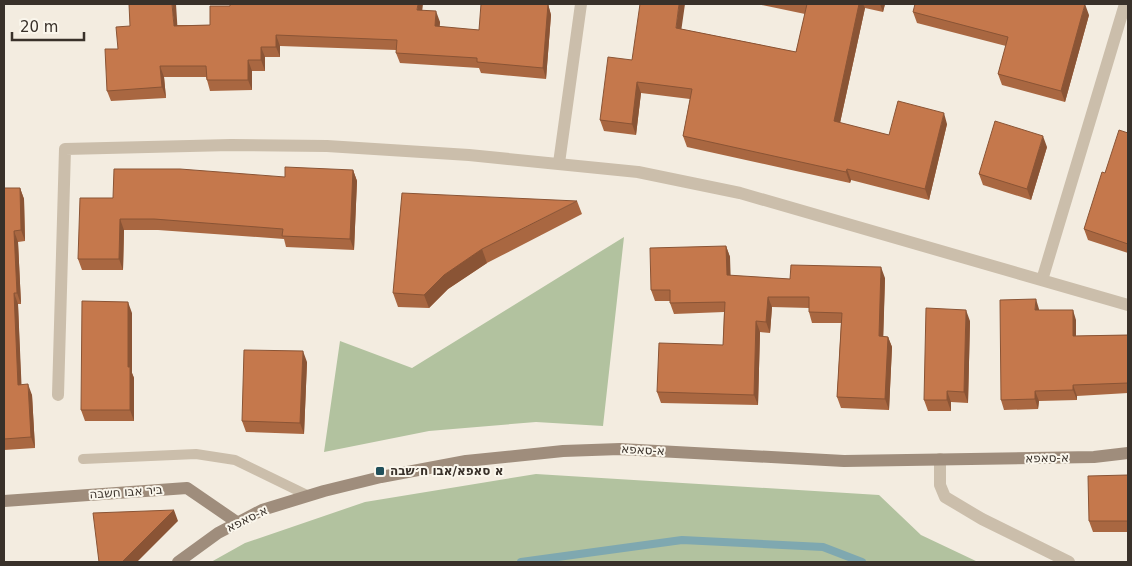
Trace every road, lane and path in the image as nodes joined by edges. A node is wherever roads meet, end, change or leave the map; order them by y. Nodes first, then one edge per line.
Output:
1 (581, 4) edge
2 (1125, 4) edge
3 (559, 163) junction
4 (1042, 280) junction
5 (1128, 304) edge
6 (58, 395) dead end
7 (1128, 453) edge
8 (84, 459) dead end
9 (940, 460) junction
10 (309, 496) junction
11 (4, 501) edge
12 (238, 523) junction
13 (178, 562) edge
14 (1069, 562) edge

1 - 3 street
2 - 4 street
3 - 4 street
3 - 6 street
4 - 5 street
7 - 9 street, א-סאפא
8 - 10 lane
9 - 10 street, א-סאפא
9 - 14 street
10 - 12 street, א-סאפא
11 - 12 street, ביר אבו חשבה
12 - 13 street, א-סאפא

